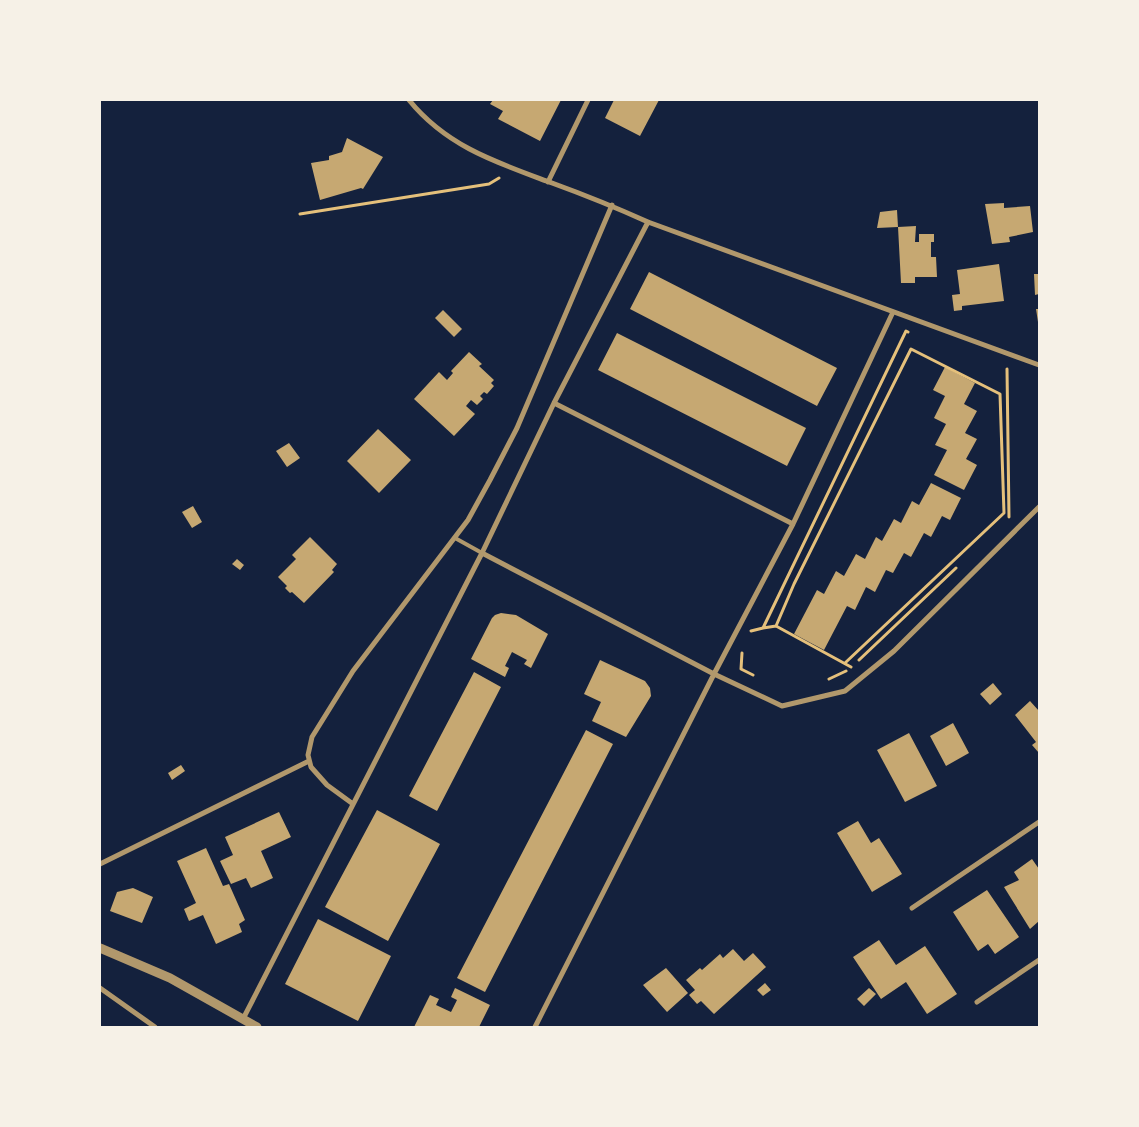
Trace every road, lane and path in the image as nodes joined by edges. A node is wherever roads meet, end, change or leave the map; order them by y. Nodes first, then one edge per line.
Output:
1 (409, 100) edge
2 (588, 100) edge
3 (512, 169) junction
4 (548, 182) junction
5 (612, 206) junction
6 (300, 214) dead end
7 (648, 222) junction
8 (893, 312) junction
9 (915, 335) dead end
10 (1039, 365) edge
11 (999, 366) dead end
12 (554, 403) junction
13 (1039, 507) edge
14 (1003, 523) dead end
15 (793, 524) junction
16 (455, 538) junction
17 (482, 554) junction
18 (960, 564) dead end
19 (776, 626) junction
20 (763, 628) junction
21 (749, 632) dead end
22 (742, 652) dead end
23 (845, 663) junction
24 (852, 666) junction
25 (714, 674) junction
26 (757, 677) dead end
27 (827, 680) dead end
28 (309, 761) junction
29 (353, 804) junction
30 (1039, 822) edge
31 (100, 864) edge
32 (912, 908) dead end
33 (100, 948) edge
34 (1039, 960) edge
35 (100, 988) edge
36 (977, 1002) dead end
37 (243, 1019) junction
38 (155, 1027) edge
39 (257, 1027) edge
40 (535, 1027) edge

1 - 3 street
2 - 4 street
3 - 4 street
3 - 6 path
4 - 5 street
5 - 7 street
5 - 16 street
7 - 8 street
7 - 12 street
8 - 10 street
8 - 15 street
9 - 20 path
11 - 14 path
12 - 15 street
12 - 17 street
13 - 25 street
15 - 25 street
16 - 17 lane
16 - 28 street
17 - 25 street
17 - 29 street
18 - 24 path
19 - 20 path
19 - 23 path
19 - 23 path
20 - 21 path
22 - 26 path
23 - 24 path
24 - 27 path
25 - 40 street
28 - 29 street
28 - 31 street
29 - 37 street
30 - 32 street
33 - 37 street
34 - 36 street
35 - 38 street
37 - 39 street

